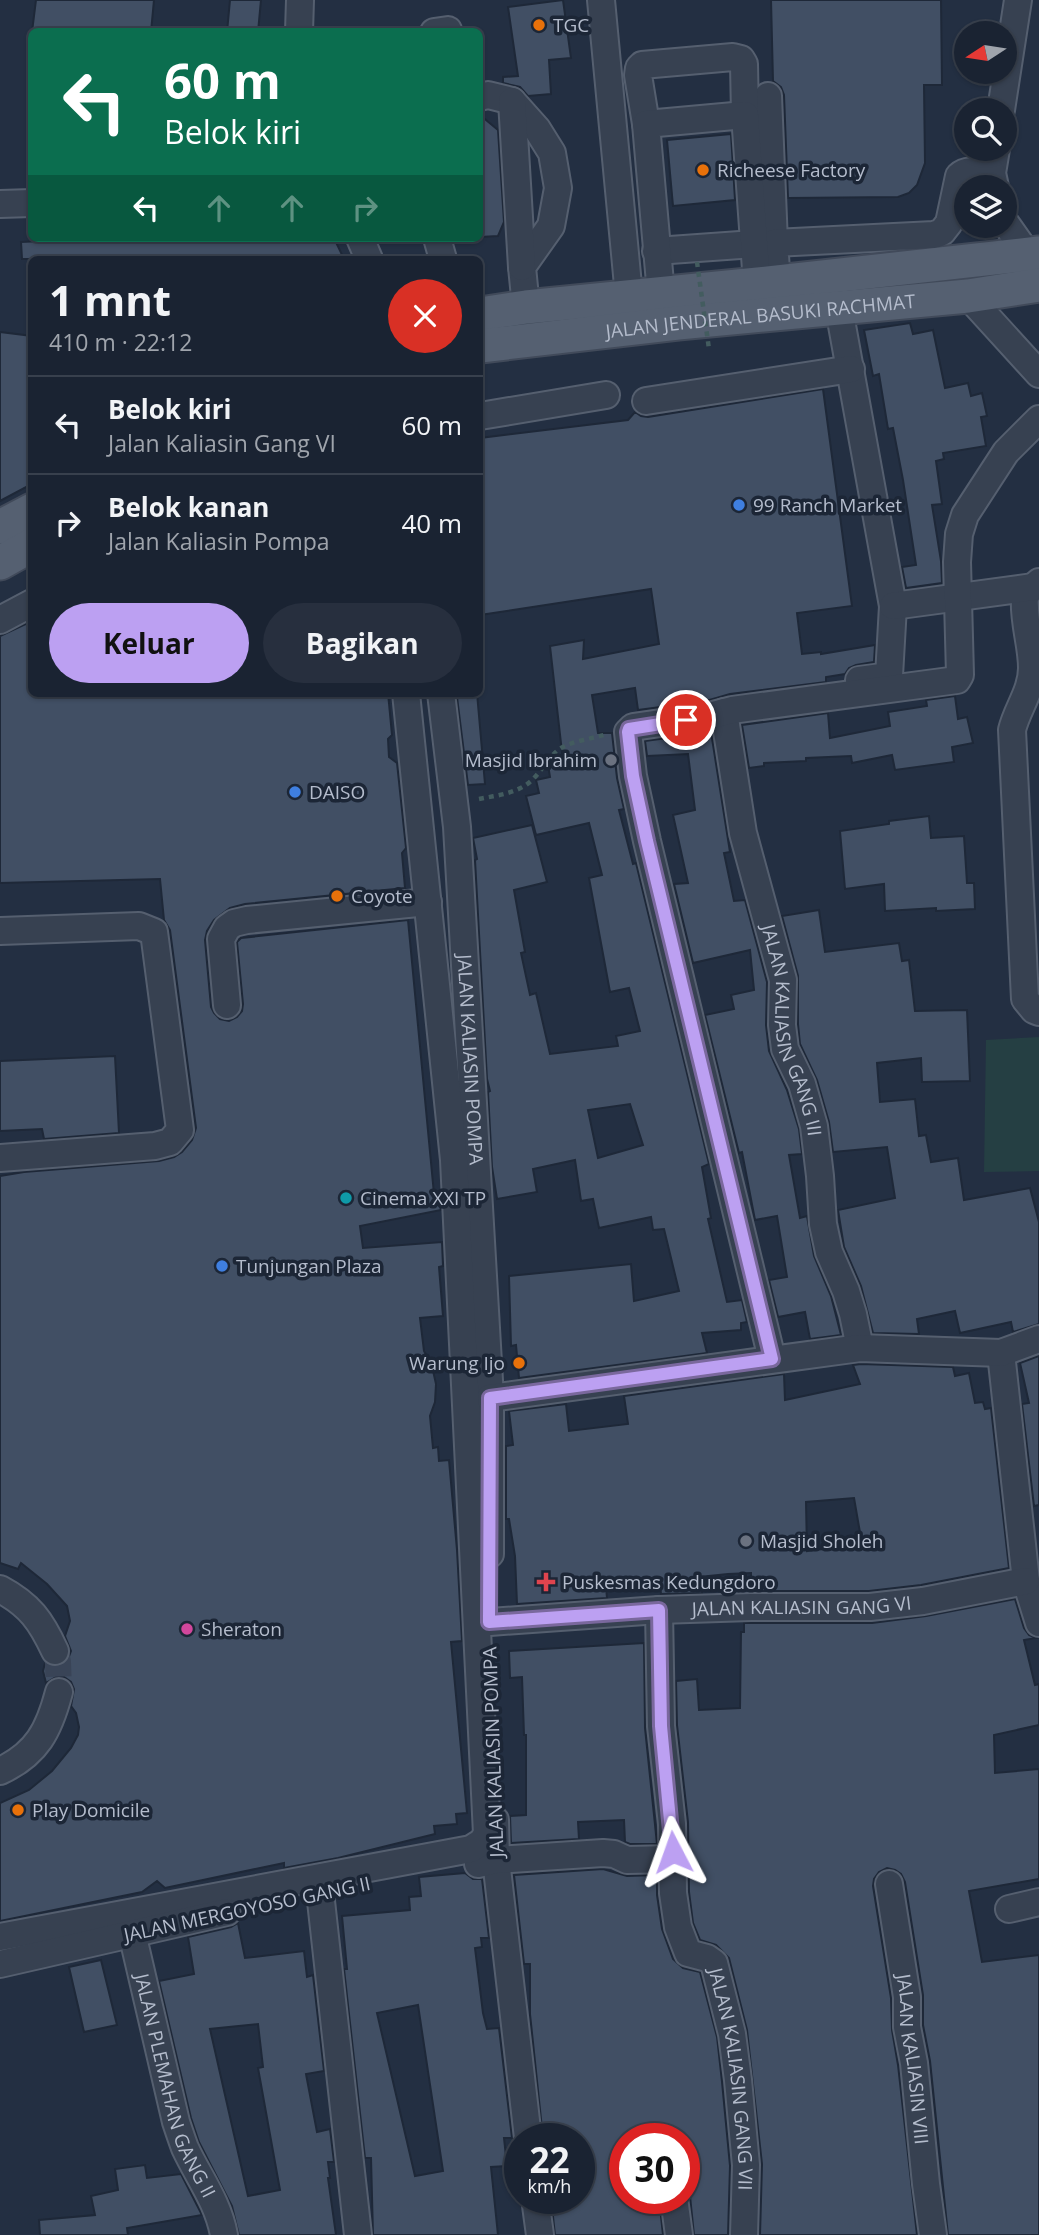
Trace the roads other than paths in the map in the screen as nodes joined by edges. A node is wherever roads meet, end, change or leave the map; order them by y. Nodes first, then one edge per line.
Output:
1 (300, 0) edge
2 (601, 0) edge
3 (1017, 0) edge
4 (299, 28) edge
5 (483, 96) edge
6 (768, 96) dead end
7 (1003, 98) edge
8 (512, 101) junction
9 (745, 115) junction
10 (646, 124) junction
11 (994, 170) edge
12 (28, 203) edge
13 (0, 204) edge
14 (1016, 238) edge
15 (764, 244) junction
16 (656, 251) junction
17 (1035, 264) edge
18 (522, 267) junction
19 (767, 283) junction
20 (645, 295) junction
21 (968, 296) junction
22 (526, 307) junction
23 (839, 309) junction
24 (483, 314) edge
25 (483, 346) edge
26 (851, 369) junction
27 (1039, 374) edge
28 (606, 395) dead end
29 (646, 401) dead end
30 (483, 416) edge
31 (1039, 419) edge
32 (28, 504) edge
33 (0, 509) edge
34 (28, 512) edge
35 (0, 527) edge
36 (28, 547) edge
37 (0, 563) edge
38 (1036, 584) edge
39 (958, 597) junction
40 (28, 605) edge
41 (893, 606) junction
42 (0, 620) edge
43 (940, 668) dead end
44 (888, 676) junction
45 (757, 696) dead end
46 (406, 697) edge
47 (441, 697) edge
48 (724, 712) junction
49 (1027, 803) edge
50 (428, 902) junction
51 (0, 931) edge
52 (227, 1004) dead end
53 (1039, 1012) edge
54 (0, 1158) edge
55 (1039, 1339) edge
56 (860, 1348) junction
57 (1001, 1353) junction
58 (772, 1359) junction
59 (490, 1398) junction
60 (1026, 1581) junction
61 (0, 1589) edge
62 (659, 1610) junction
63 (489, 1622) junction
64 (1039, 1623) edge
65 (55, 1651) tunnel mouth
66 (59, 1692) tunnel mouth
67 (0, 1771) edge
68 (673, 1859) junction
69 (496, 1860) junction
70 (890, 1884) dead end
71 (320, 1892) junction
72 (1039, 1902) edge
73 (1009, 1909) dead end
74 (132, 1933) junction
75 (11, 1948) edge
76 (526, 2123) edge
77 (537, 2214) edge
78 (676, 2214) edge
79 (223, 2235) edge
80 (358, 2235) edge
81 (540, 2235) edge
82 (678, 2235) edge
83 (744, 2235) edge
84 (933, 2235) edge

1 - 4 street
2 - 20 street
3 - 7 street
5 - 8 street
6 - 15 street
8 - 18 street
8 - 18 street
9 - 10 street
9 - 10 street
9 - 15 street
10 - 16 street
11 - 15 street
12 - 13 street
14 - 17 street
15 - 16 street
15 - 19 street
16 - 20 street
17 - 19 main road, JALAN JENDERAL BASUKI RACHMAT
17 - 21 main road, JALAN JENDERAL BASUKI RACHMAT
18 - 22 street
19 - 20 main road, JALAN JENDERAL BASUKI RACHMAT
20 - 22 main road, JALAN JENDERAL BASUKI RACHMAT
21 - 23 main road, JALAN JENDERAL BASUKI RACHMAT
21 - 27 street
22 - 24 main road, JALAN JENDERAL BASUKI RACHMAT
23 - 25 main road, JALAN JENDERAL BASUKI RACHMAT
23 - 26 street
26 - 29 street
26 - 41 street
28 - 30 street
31 - 39 street
32 - 33 main road
34 - 35 main road
36 - 37 main road
38 - 39 street
38 - 49 street
39 - 41 street
39 - 48 street
40 - 42 street
41 - 44 street
43 - 44 street
44 - 45 street
46 - 50 street
47 - 59 street, JALAN KALIASIN POMPA
48 - 56 street, JALAN KALIASIN GANG III
48 - 58 street
49 - 53 street
50 - 52 street
50 - 75 street
51 - 54 street
55 - 57 street
56 - 57 street
56 - 58 street
57 - 60 street
58 - 59 street
59 - 63 street, JALAN KALIASIN POMPA
60 - 62 street, JALAN KALIASIN GANG VI
60 - 64 street
61 - 65 street
62 - 63 street, JALAN KALIASIN GANG VI
62 - 68 street, JALAN KALIASIN GANG VII
63 - 69 street, JALAN KALIASIN POMPA
66 - 67 street
68 - 69 street, JALAN MERGOYOSO GANG II
68 - 83 street, JALAN KALIASIN GANG VII
69 - 71 street, JALAN MERGOYOSO GANG II
69 - 76 street, JALAN KALIASIN POMPA
70 - 84 street, JALAN KALIASIN VIII
71 - 74 street, JALAN MERGOYOSO GANG II
71 - 80 street
72 - 73 street
74 - 75 street, JALAN MERGOYOSO GANG II
74 - 79 street, JALAN PLEMAHAN GANG II
77 - 81 street
78 - 82 street

